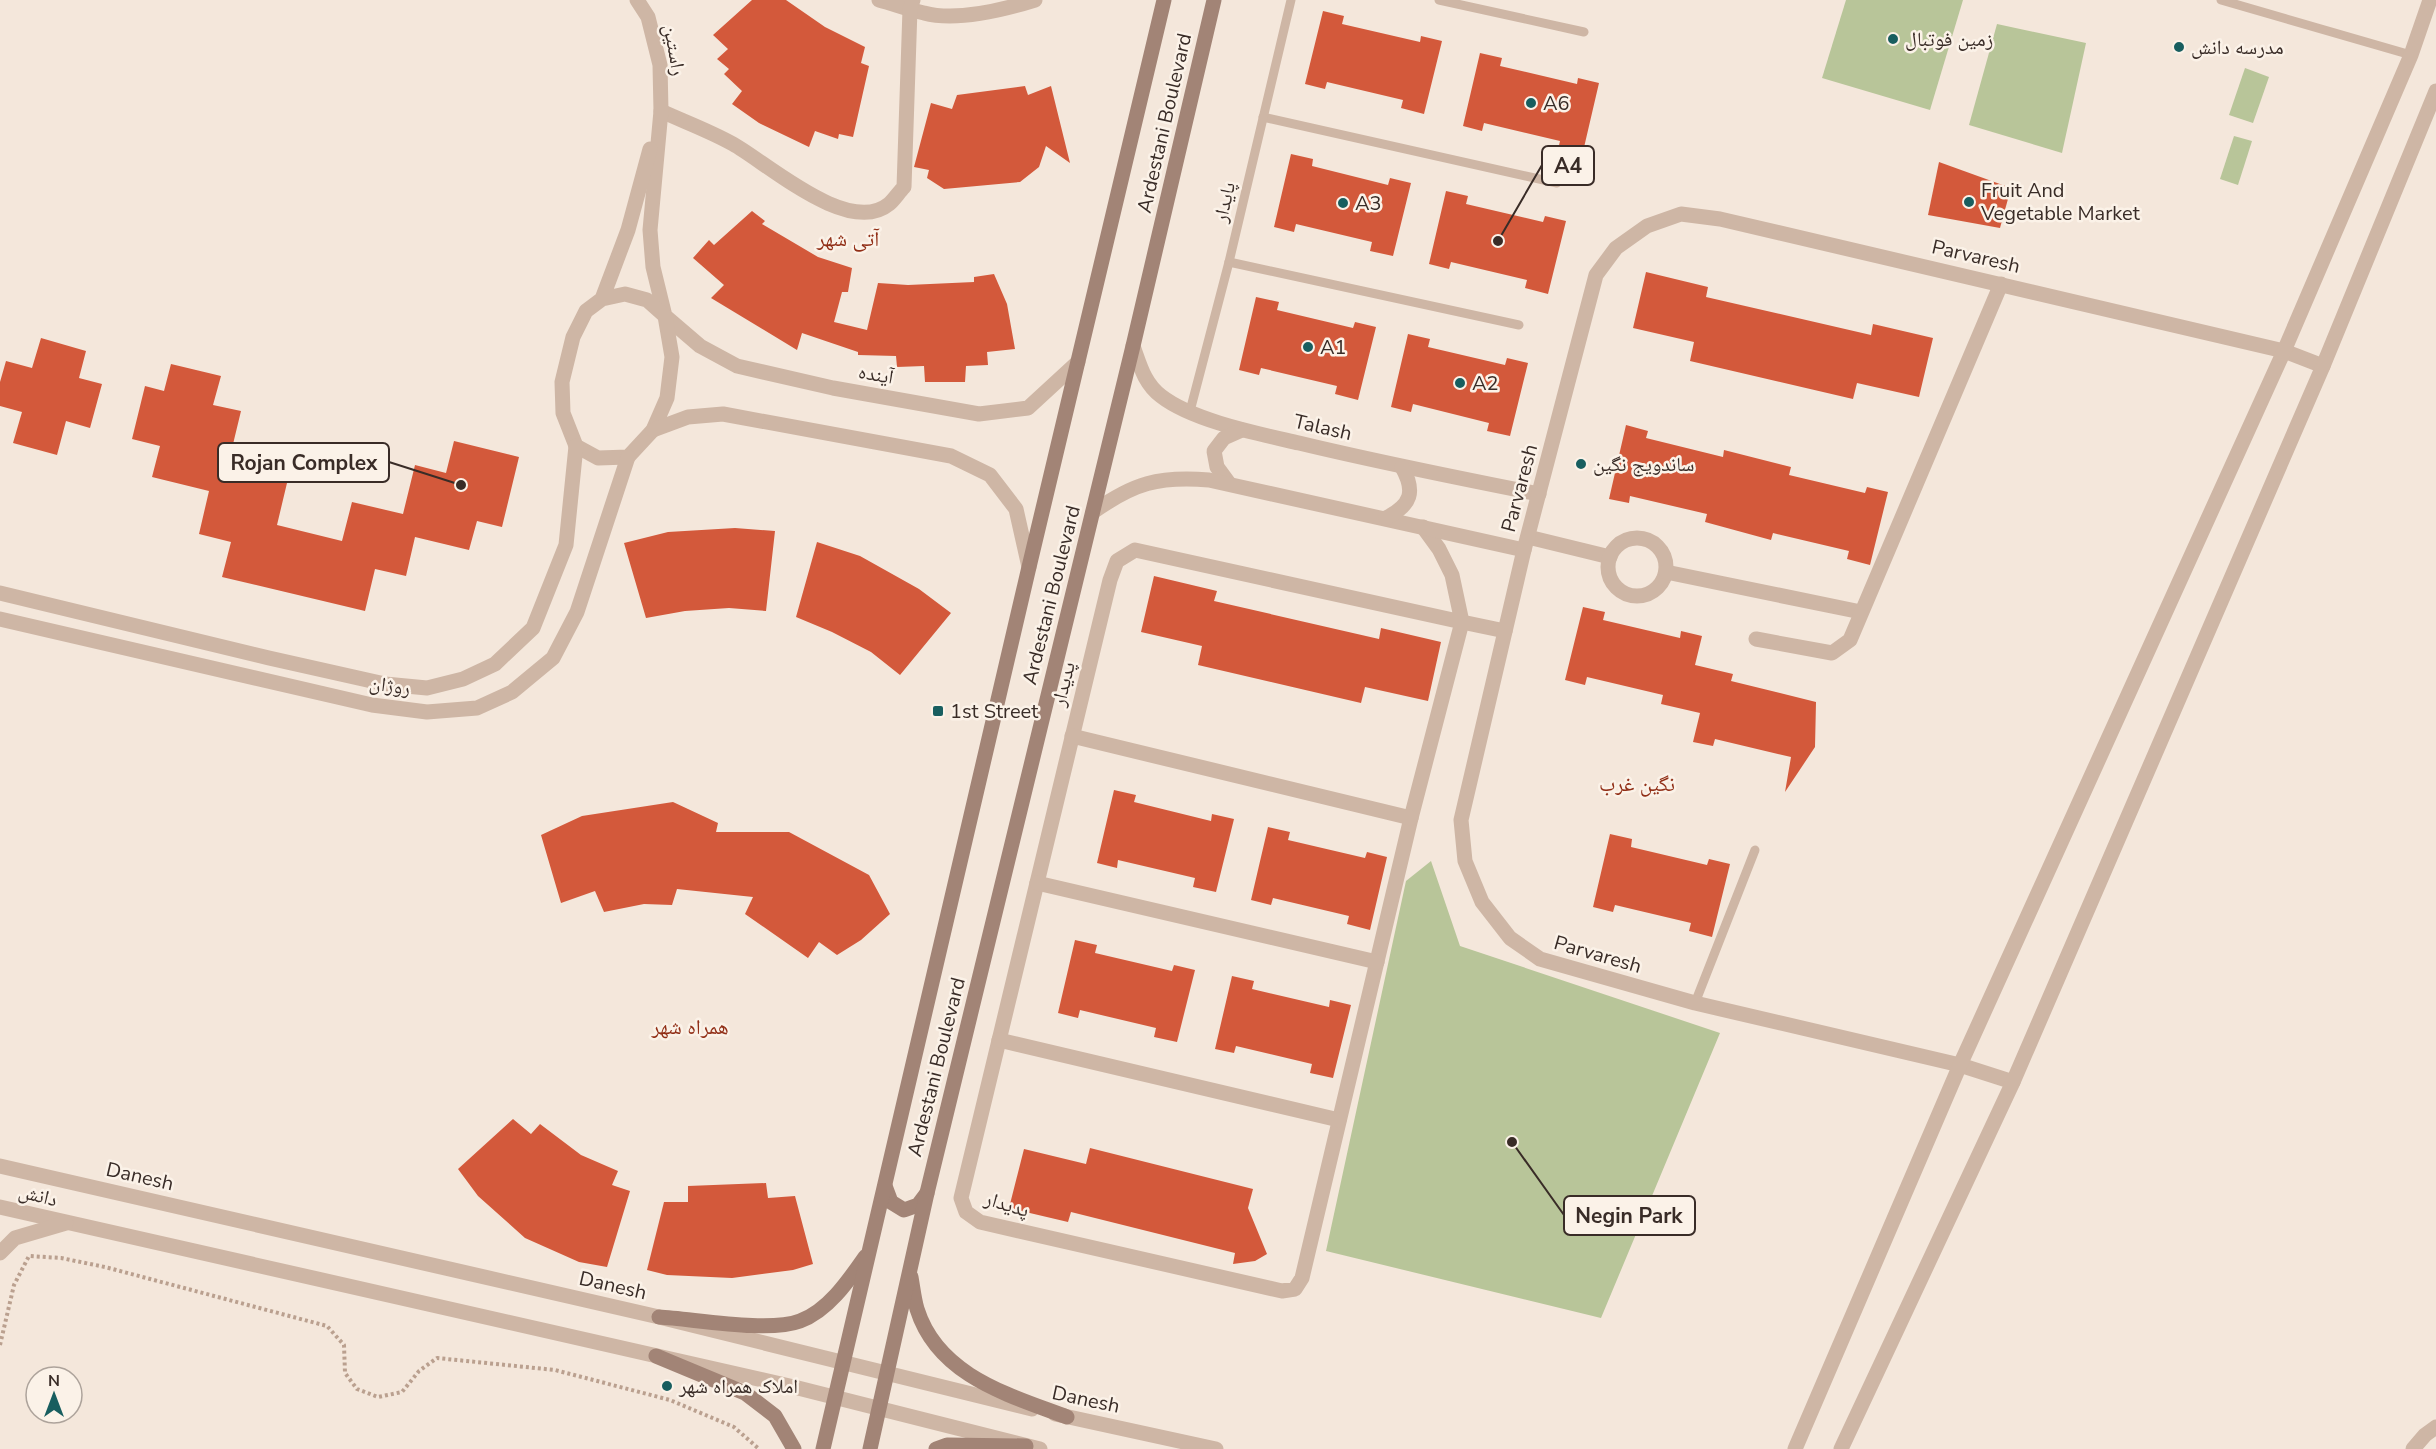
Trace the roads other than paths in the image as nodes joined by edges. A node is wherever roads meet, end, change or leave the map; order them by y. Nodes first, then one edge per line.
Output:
1 (637, 0) edge
2 (879, 0) edge
3 (1035, 0) edge
4 (1164, 0) edge
5 (1214, 0) edge
6 (1291, 0) edge
7 (1439, 0) edge
8 (2221, 0) edge
9 (2430, 0) edge
10 (912, 4) edge
11 (1584, 32) dead end
12 (2411, 55) junction
13 (2436, 91) edge
14 (661, 111) junction
15 (1263, 117) junction
16 (1557, 183) dead end
17 (1229, 262) junction
18 (2001, 284) junction
19 (602, 299) junction
20 (665, 316) junction
21 (1519, 325) dead end
22 (1133, 346) junction
23 (2284, 351) junction
24 (1078, 362) junction
25 (2323, 366) junction
26 (1190, 411) junction
27 (653, 430) junction
28 (1242, 430) junction
29 (576, 446) junction
30 (628, 457) junction
31 (1402, 467) junction
32 (1228, 482) junction
33 (1539, 494) junction
34 (1093, 512) junction
35 (1386, 518) junction
36 (1423, 527) junction
37 (1526, 544) junction
38 (1610, 557) junction
39 (1029, 567) junction
40 (1666, 572) junction
41 (0, 592) edge
42 (1861, 612) junction
43 (0, 619) edge
44 (1462, 622) junction
45 (1505, 631) junction
46 (1756, 639) dead end
47 (269, 658) junction
48 (262, 681) junction
49 (1072, 736) junction
50 (1412, 818) junction
51 (1755, 850) dead end
52 (1037, 883) junction
53 (1377, 962) junction
54 (1695, 1003) junction
55 (999, 1040) junction
56 (1960, 1065) junction
57 (2013, 1082) junction
58 (1339, 1120) junction
59 (0, 1166) edge
60 (885, 1186) junction
61 (927, 1193) junction
62 (0, 1207) edge
63 (66, 1223) junction
64 (870, 1250) junction
65 (0, 1253) edge
66 (910, 1271) junction
67 (659, 1317) junction
68 (656, 1356) junction
69 (844, 1364) junction
70 (887, 1375) junction
71 (836, 1397) junction
72 (880, 1408) junction
73 (1067, 1417) junction
74 (2436, 1427) edge
75 (1033, 1447) edge
76 (794, 1449) edge
77 (823, 1449) edge
78 (870, 1449) edge
79 (936, 1449) edge
80 (1216, 1449) edge
81 (1795, 1449) edge
82 (1841, 1449) edge
83 (2413, 1449) edge

1 - 14 street, راستین
2 - 10 street
3 - 10 street
4 - 24 main road, Ardestani Boulevard
5 - 22 main road, Ardestani Boulevard
6 - 15 lane, پایدار
7 - 11 lane
8 - 12 lane
9 - 12 street
10 - 14 street
12 - 23 street
13 - 25 street
14 - 19 street
14 - 20 street
15 - 16 lane
15 - 17 lane, پایدار
17 - 21 lane
17 - 26 lane, پایدار
18 - 23 street, Parvaresh
18 - 33 street, Parvaresh
18 - 42 street
19 - 20 street
19 - 29 street
20 - 24 street, آینده
20 - 27 street
22 - 26 street, Talash
22 - 34 main road, Ardestani Boulevard
23 - 25 street, Parvaresh
23 - 56 street
24 - 39 main road, Ardestani Boulevard
25 - 57 street
26 - 28 street, Talash
27 - 30 street
27 - 39 street
28 - 31 street, Talash
28 - 32 street
29 - 30 street
29 - 47 street, روژان
30 - 48 street, روژان
31 - 33 street, Talash
31 - 35 street
32 - 34 street
32 - 35 street
33 - 37 street, Parvaresh
34 - 61 main road, Ardestani Boulevard
35 - 36 street
36 - 37 street
36 - 44 street, پدیدار
37 - 38 street
37 - 45 street, Parvaresh
38 - 40 street
38 - 40 street
39 - 60 main road, Ardestani Boulevard
40 - 42 street
41 - 47 street, روژان
42 - 46 street
43 - 48 street, روژان
44 - 45 street
44 - 49 street, پدیدار
44 - 50 street, پدیدار
45 - 54 street, Parvaresh
47 - 48 street
49 - 50 street
49 - 52 street, پدیدار
50 - 53 street, پدیدار
51 - 54 lane
52 - 53 street
52 - 55 street, پدیدار
53 - 58 street, پدیدار
54 - 56 street, Parvaresh
55 - 58 street
55 - 58 street, پدیدار
56 - 57 street, Parvaresh
56 - 81 street
57 - 82 street
59 - 67 street, Danesh
60 - 61 main road
60 - 64 main road, Ardestani Boulevard
61 - 66 main road, Ardestani Boulevard
62 - 63 street, دانش
63 - 65 street
63 - 68 street
64 - 67 main road
64 - 69 main road, Ardestani Boulevard
66 - 70 main road, Ardestani Boulevard
66 - 73 main road
67 - 69 street, Danesh
68 - 71 street
68 - 76 main road
69 - 70 street, Danesh
69 - 71 main road, Ardestani Boulevard
70 - 72 main road, Ardestani Boulevard
70 - 73 street, Danesh
71 - 72 street
71 - 77 main road
72 - 75 street
72 - 78 main road
73 - 80 street, Danesh
74 - 83 street
75 - 79 main road

